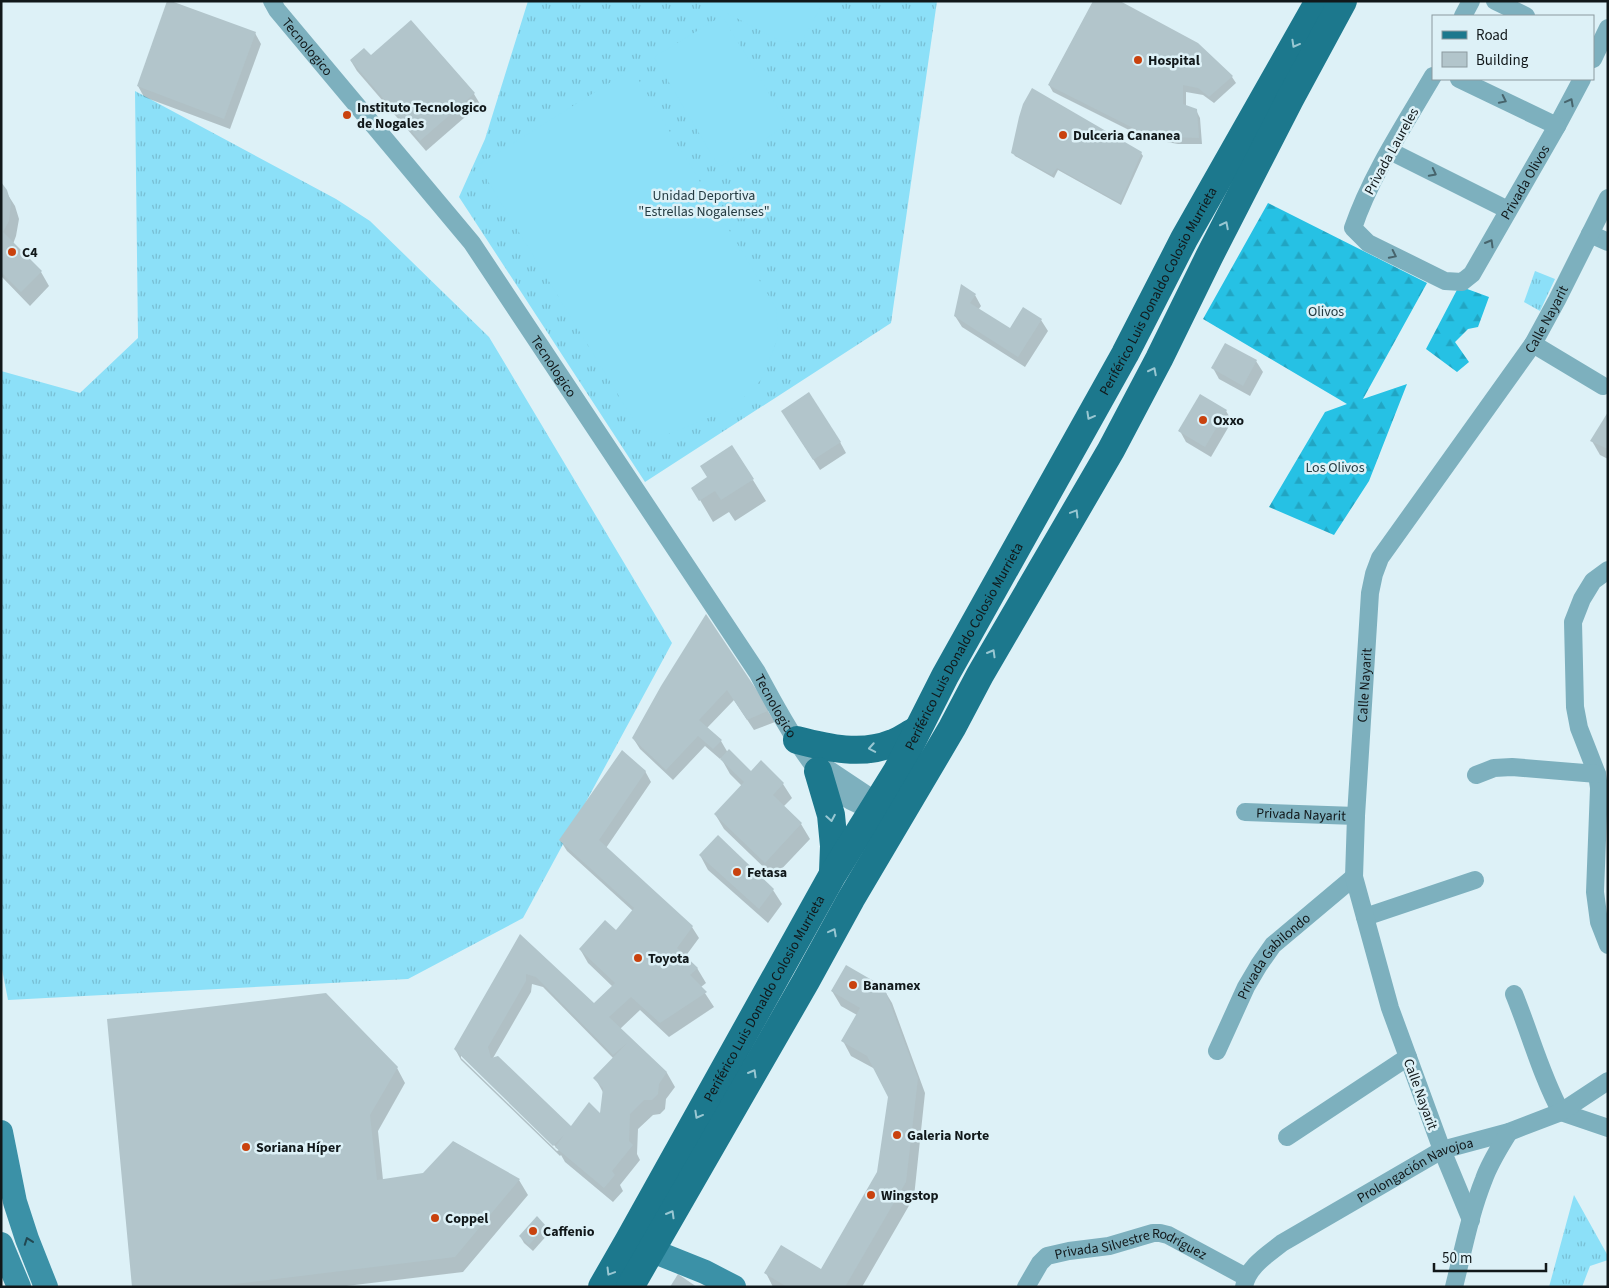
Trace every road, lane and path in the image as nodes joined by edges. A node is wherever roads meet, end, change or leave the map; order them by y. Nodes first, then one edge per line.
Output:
1 (272, 1) edge
2 (1318, 1) edge
3 (1343, 1) edge
4 (1471, 1) edge
5 (1495, 1) edge
6 (1464, 15) edge
7 (1524, 15) edge
8 (1608, 28) edge
9 (1598, 53) edge
10 (1432, 78) edge
11 (1461, 80) edge
12 (1581, 80) edge
13 (1557, 126) junction
14 (1390, 151) junction
15 (1608, 198) edge
16 (1508, 210) junction
17 (1590, 234) junction
18 (1608, 242) edge
19 (1462, 282) joint
20 (1532, 344) junction
21 (1603, 386) dead end
22 (1608, 570) edge
23 (917, 730) junction
24 (939, 751) junction
25 (807, 755) junction
26 (1597, 774) junction
27 (1476, 775) dead end
28 (873, 807) junction
29 (1246, 812) dead end
30 (1356, 816) junction
31 (833, 874) junction
32 (1354, 877) junction
33 (1476, 880) dead end
34 (851, 899) junction
35 (1365, 917) junction
36 (1603, 920) edge
37 (1608, 944) edge
38 (1514, 994) dead end
39 (1217, 1051) dead end
40 (1408, 1057) junction
41 (1608, 1081) edge
42 (1561, 1112) junction
43 (1608, 1128) edge
44 (1, 1132) edge
45 (1509, 1132) junction
46 (1287, 1137) dead end
47 (1442, 1150) junction
48 (1471, 1220) junction
49 (1, 1244) edge
50 (640, 1245) junction
51 (1245, 1282) edge
52 (20, 1287) edge
53 (46, 1287) edge
54 (602, 1287) edge
55 (630, 1287) edge
56 (734, 1287) edge
57 (1026, 1287) edge
58 (1454, 1287) edge

1 - 25 street, Tecnologico
2 -> 23 main road, Periférico Luis Donaldo Colosio Murrieta
24 -> 3 main road, Periférico Luis Donaldo Colosio Murrieta
4 - 6 street
5 - 7 street
8 - 9 street
10 - 14 street, Privada Laureles
11 -> 13 street
13 -> 12 street, Privada Olivos
13 - 16 street, Privada Olivos
14 -> 16 street
14 -> 19 street, Privada Laureles
15 - 17 street, Calle Nayarit
19 -> 16 street, Privada Olivos
17 - 18 street
17 - 20 street, Calle Nayarit
20 - 21 street
20 - 30 street, Calle Nayarit
22 - 26 street
23 -> 25 main road
23 - 28 main road, Periférico Luis Donaldo Colosio Murrieta
24 - 28 main road
24 - 34 main road, Periférico Luis Donaldo Colosio Murrieta
25 - 28 street, Tecnologico
25 -> 31 main road
26 - 27 street
26 - 36 street
28 - 31 main road, Periférico Luis Donaldo Colosio Murrieta
28 - 34 main road
29 - 30 street, Privada Nayarit
30 - 32 street, Calle Nayarit
31 -> 50 main road, Periférico Luis Donaldo Colosio Murrieta
32 - 35 street, Calle Nayarit
32 - 39 street, Privada Gabilondo
33 - 35 street
50 -> 34 main road, Periférico Luis Donaldo Colosio Murrieta
35 - 40 street, Calle Nayarit
36 - 37 street
38 - 42 street
40 - 46 street
40 - 47 street, Calle Nayarit
41 - 42 street, Prolongación Navojoa
42 - 43 street
42 - 45 street, Prolongación Navojoa
53 -> 44 main road
45 - 47 street, Prolongación Navojoa
45 - 48 street
47 - 48 street, Calle Nayarit
47 - 51 street, Prolongación Navojoa
48 - 58 street
49 - 52 main road
50 -> 54 main road, Periférico Luis Donaldo Colosio Murrieta
50 - 55 main road, Periférico Luis Donaldo Colosio Murrieta
50 - 56 main road
51 - 57 street, Privada Silvestre Rodríguez

